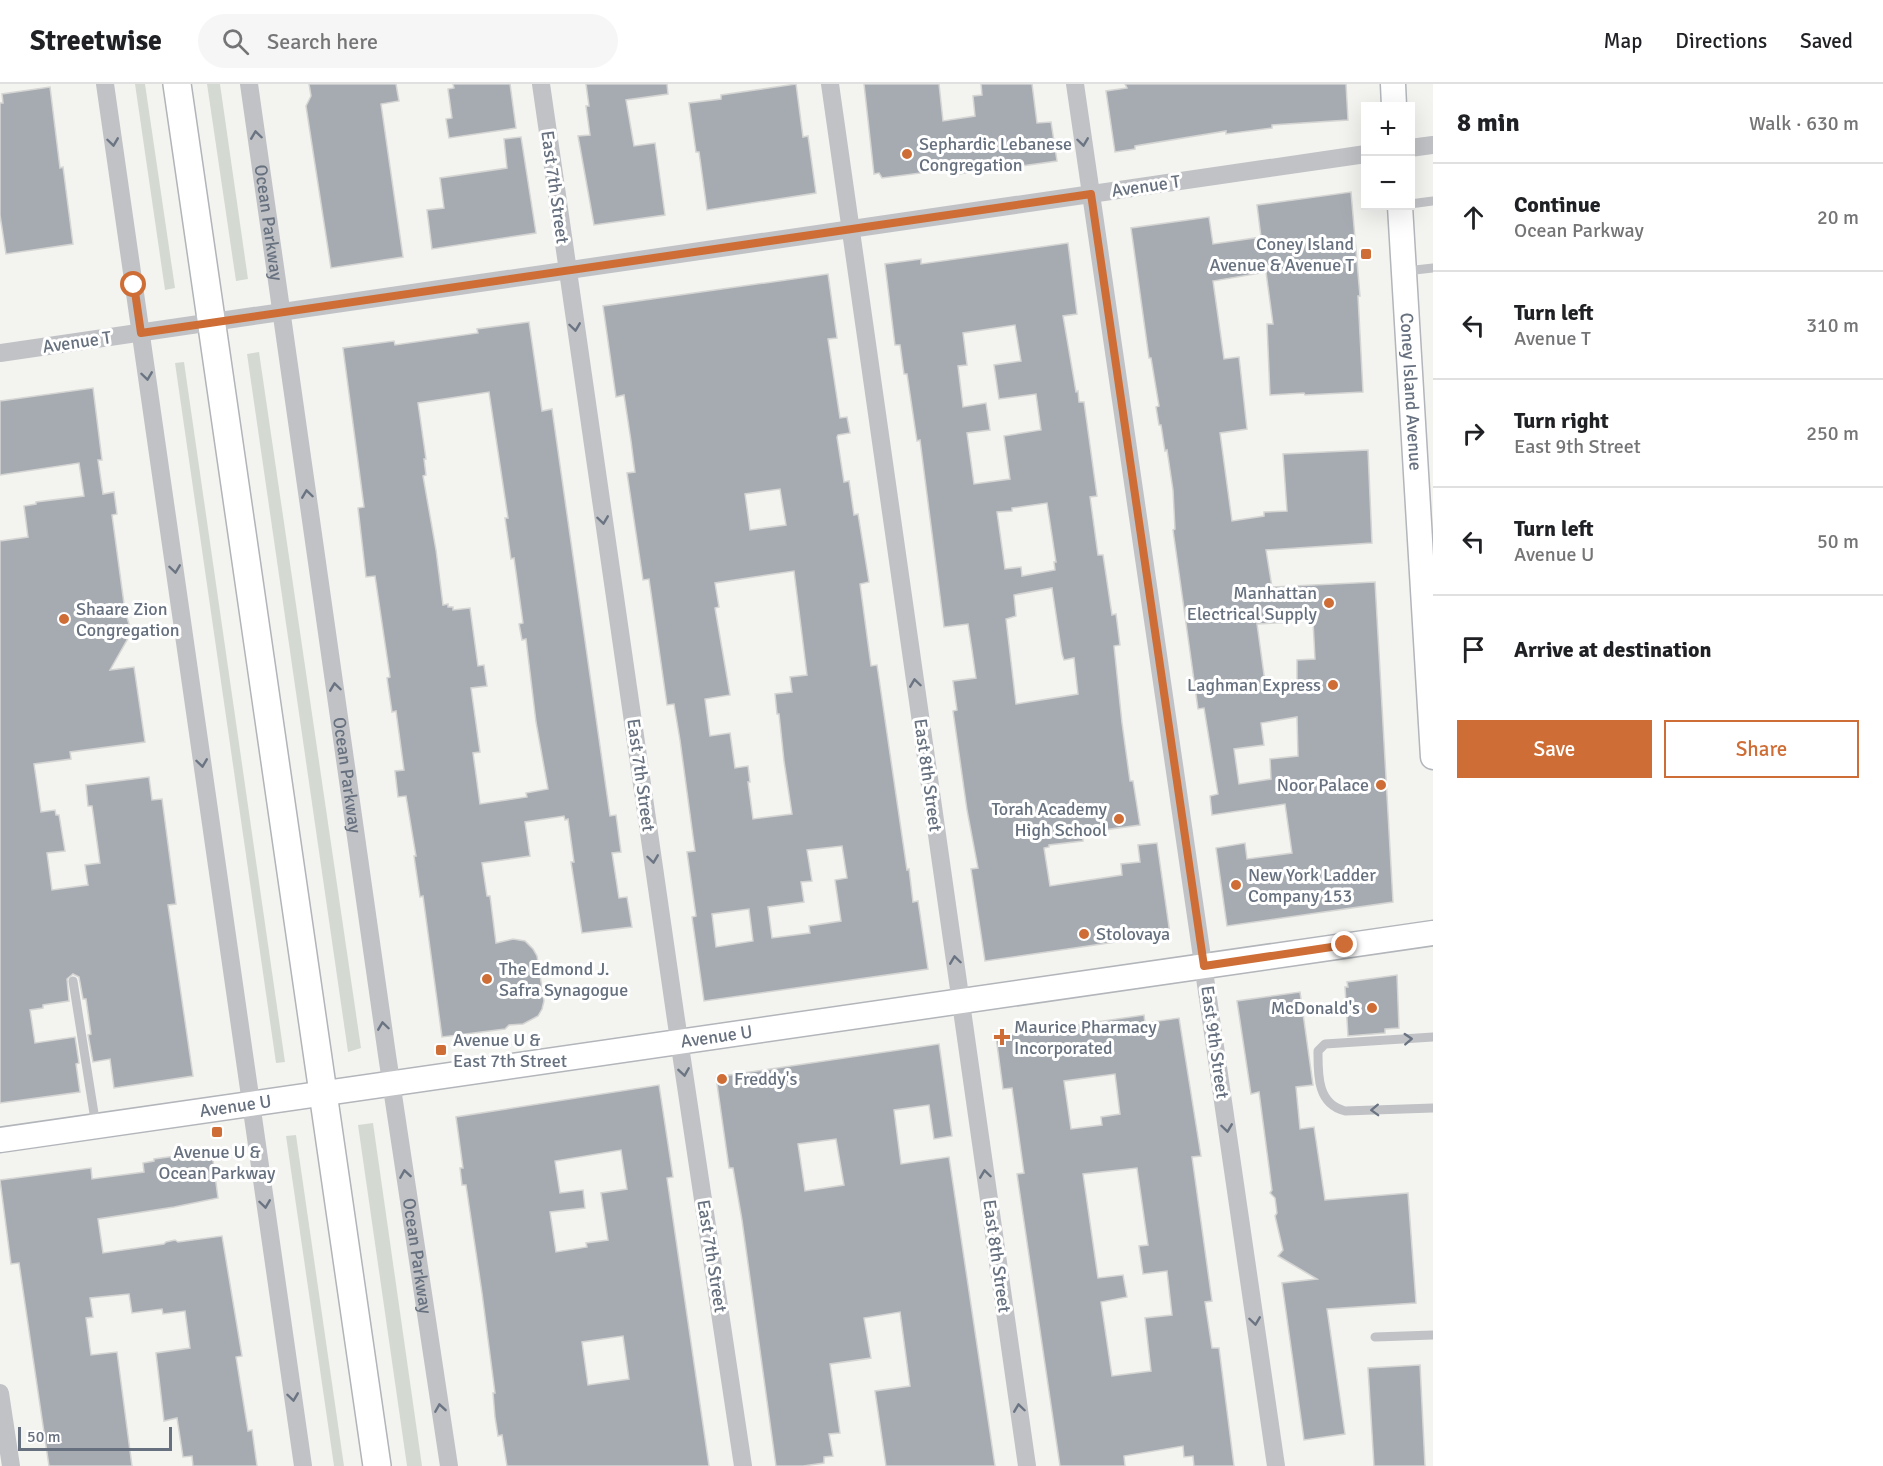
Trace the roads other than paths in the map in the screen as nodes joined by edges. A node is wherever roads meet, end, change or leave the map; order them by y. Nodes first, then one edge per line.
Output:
1 (105, 84) edge
2 (177, 84) edge
3 (249, 84) edge
4 (541, 84) edge
5 (830, 84) edge
6 (1075, 84) edge
7 (1393, 84) edge
8 (1394, 102) edge
9 (1433, 144) edge
10 (1415, 147) edge
11 (1361, 155) edge
12 (1091, 194) junction
13 (1433, 201) edge
14 (1415, 203) edge
15 (1401, 210) edge
16 (851, 229) junction
17 (1433, 268) edge
18 (567, 269) junction
19 (1404, 271) junction
20 (281, 311) junction
21 (211, 322) junction
22 (141, 333) junction
23 (0, 353) edge
24 (1433, 757) edge
25 (1433, 933) edge
26 (1204, 966) junction
27 (73, 981) dead end
28 (961, 1001) junction
29 (1433, 1037) edge
30 (680, 1042) junction
31 (392, 1083) junction
32 (323, 1094) junction
33 (251, 1104) junction
34 (1433, 1108) edge
35 (96, 1126) junction
36 (0, 1140) edge
37 (1433, 1335) edge
38 (1375, 1337) dead end
39 (0, 1393) edge
40 (11, 1466) edge
41 (303, 1466) edge
42 (376, 1466) edge
43 (448, 1466) edge
44 (743, 1466) edge
45 (1028, 1466) edge
46 (1276, 1466) edge

1 -> 22 street
2 - 21 main road
20 -> 3 street, Ocean Parkway
4 - 18 street, East 7th Street
5 - 16 street, East 8th Street
6 -> 12 street, East 9th Street
7 - 8 main road
9 - 10 street
11 - 12 street, Avenue T
12 - 16 street, Avenue T
12 - 26 street, East 9th Street
13 - 14 lane
15 - 19 main road, Coney Island Avenue
16 - 18 street, Avenue T
28 -> 16 street, East 8th Street
17 - 19 lane
18 - 20 street, Avenue T
18 -> 30 street, East 7th Street
19 - 24 main road, Coney Island Avenue
20 - 21 street, Avenue T
31 -> 20 street, Ocean Parkway
21 - 22 street, Avenue T
21 - 32 main road
22 - 23 street, Avenue T
22 -> 33 street
25 - 26 main road, Avenue U
26 - 28 main road, Avenue U
26 -> 46 street, East 9th Street
27 - 35 lane
28 - 30 main road, Avenue U
45 -> 28 street, East 8th Street
34 -> 29 lane
30 - 31 main road, Avenue U
30 -> 44 street, East 7th Street
31 - 32 main road, Avenue U
43 -> 31 street, Ocean Parkway
32 - 33 main road, Avenue U
32 - 42 main road
33 - 35 main road, Avenue U
33 -> 41 street
35 - 36 main road, Avenue U
37 - 38 lane
39 - 40 street

